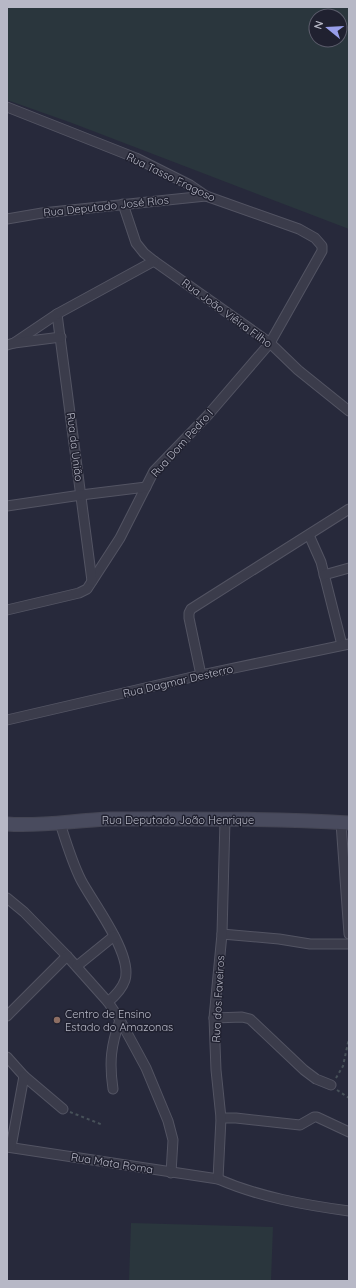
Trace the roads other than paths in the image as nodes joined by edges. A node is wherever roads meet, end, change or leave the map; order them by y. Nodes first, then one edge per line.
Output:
1 (7, 107) edge
2 (206, 196) junction
3 (123, 204) junction
4 (7, 219) edge
5 (320, 257) joint
6 (154, 261) junction
7 (57, 314) junction
8 (61, 338) junction
9 (270, 343) junction
10 (10, 344) edge
11 (349, 411) edge
12 (146, 487) junction
13 (81, 495) junction
14 (7, 506) edge
15 (349, 509) edge
16 (309, 535) junction
17 (349, 568) edge
18 (324, 575) junction
19 (92, 581) junction
20 (7, 610) edge
21 (346, 645) edge
22 (201, 675) junction
23 (7, 720) edge
24 (225, 819) junction
25 (60, 823) junction
26 (345, 823) edge
27 (7, 824) edge
28 (7, 898) edge
29 (222, 934) junction
30 (349, 934) edge
31 (114, 936) junction
32 (349, 944) edge
33 (67, 956) junction
34 (76, 966) junction
35 (108, 1002) junction
36 (7, 1016) edge
37 (214, 1018) junction
38 (120, 1020) junction
39 (7, 1057) edge
40 (24, 1076) junction
41 (331, 1085) road end
42 (113, 1089) dead end
43 (63, 1109) road end
44 (221, 1118) junction
45 (349, 1132) edge
46 (9, 1147) edge
47 (171, 1173) junction
48 (218, 1179) junction
49 (348, 1209) edge

1 - 2 street, Rua Tasso Fragoso
2 - 3 street, Rua Deputado José Rios
2 - 5 street, Rua Tasso Fragoso
3 - 4 street, Rua Deputado José Rios
3 - 6 street, Rua João Viêira Filho
5 - 9 street, Rua Dom Pedro I
6 - 7 street
6 - 9 street, Rua João Viêira Filho
7 - 8 street, Rua da União
7 - 10 street
8 - 10 street
8 - 13 street, Rua da União
9 - 11 street, Rua João Viêira Filho
9 - 12 street, Rua Dom Pedro I
12 - 13 street
12 - 19 street, Rua Dom Pedro I
13 - 14 street
13 - 19 street, Rua da União
15 - 16 street
16 - 18 street
16 - 22 street
17 - 18 street
18 - 21 street
19 - 20 street, Rua Dom Pedro I
21 - 22 street, Rua Dagmar Desterro
22 - 23 street, Rua Dagmar Desterro
24 - 25 main road, Rua Deputado João Henrique
24 - 26 main road, Rua Deputado João Henrique
24 - 29 street, Rua dos Faveiros
25 - 27 main road, Rua Deputado João Henrique
25 - 31 street
26 - 30 street
28 - 33 street
29 - 32 street
29 - 37 street, Rua dos Faveiros
31 - 34 street
31 - 35 street
33 - 34 street
33 - 36 street
34 - 35 street
35 - 38 street
37 - 41 street
37 - 44 street, Rua dos Faveiros
38 - 42 street
38 - 47 street
39 - 40 street
40 - 43 street
40 - 46 street
44 - 45 street
44 - 48 street, Rua dos Faveiros
46 - 47 street, Rua Mata Roma
47 - 48 street, Rua Mata Roma
48 - 49 street, Rua Mata Roma

